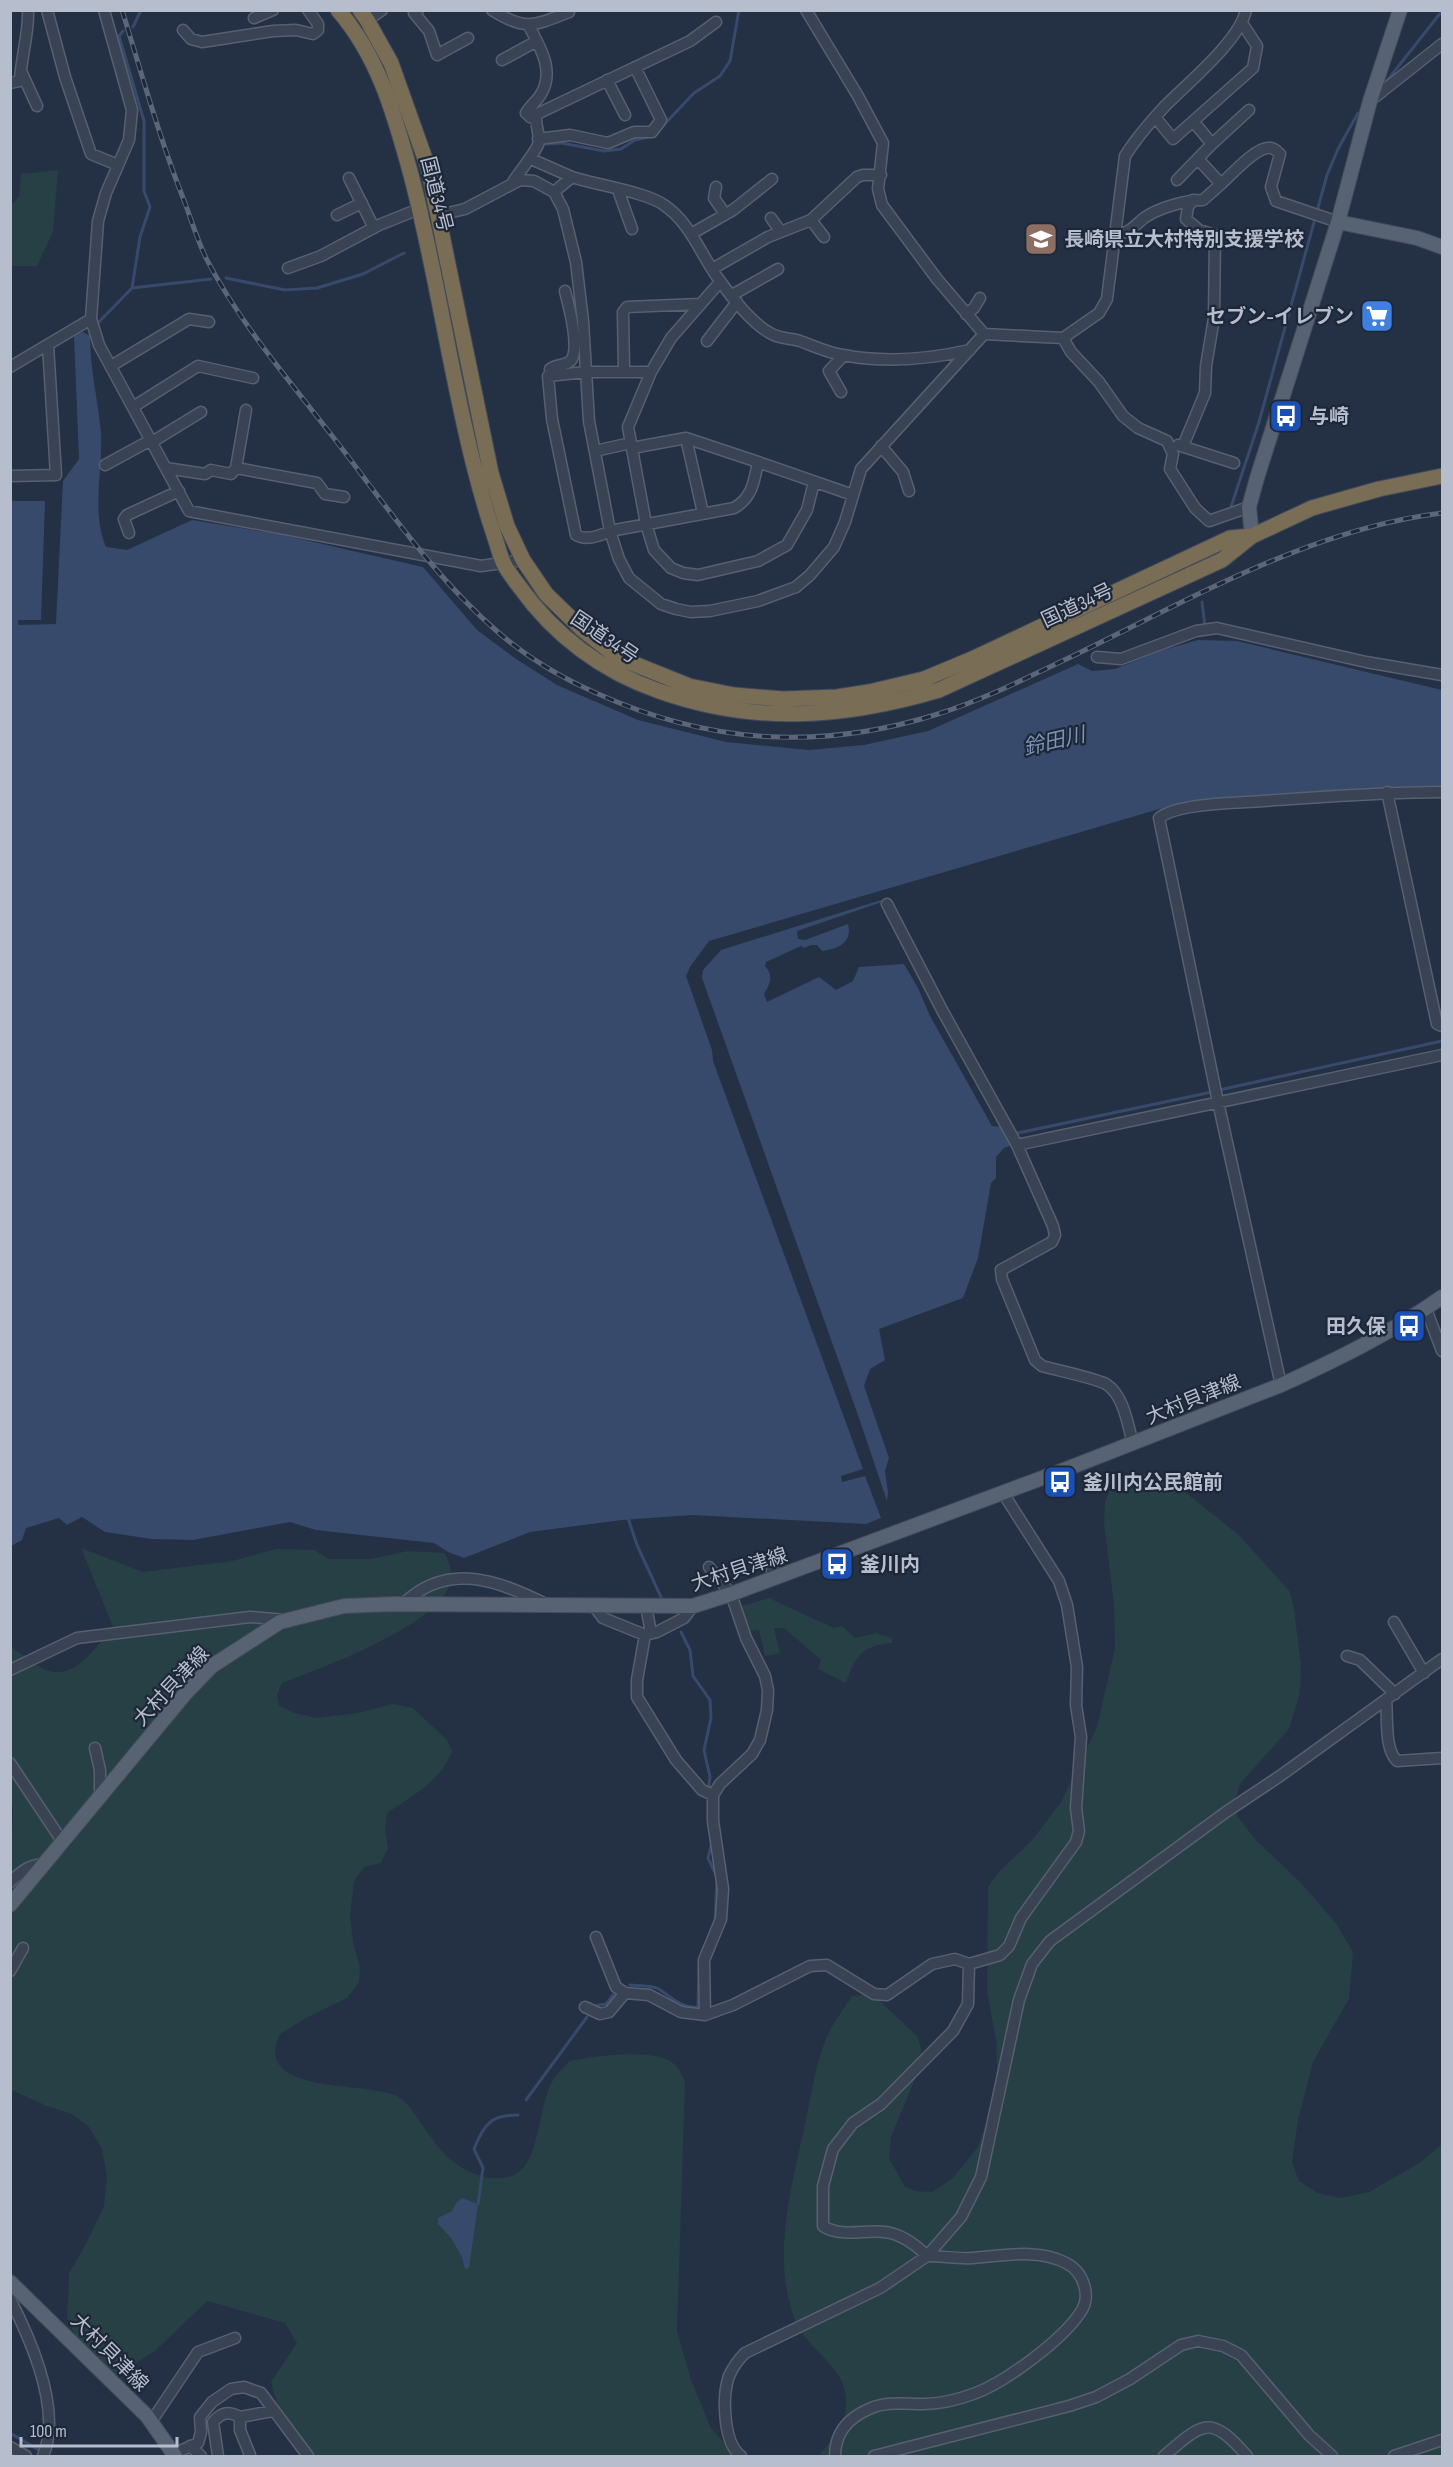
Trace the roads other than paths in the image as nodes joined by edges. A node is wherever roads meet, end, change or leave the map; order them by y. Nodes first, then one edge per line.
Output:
1 (28, 10) edge
2 (47, 10) edge
3 (104, 10) edge
4 (273, 10) edge
5 (308, 10) edge
6 (338, 10) edge
7 (382, 10) edge
8 (418, 10) edge
9 (492, 10) edge
10 (806, 10) edge
11 (1246, 10) edge
12 (1400, 10) edge
13 (569, 12) dead end
14 (363, 15) edge
15 (254, 18) dead end
16 (716, 22) dead end
17 (1242, 23) junction
18 (529, 26) junction
19 (354, 29) junction
20 (183, 30) dead end
21 (468, 38) dead end
22 (537, 41) junction
23 (1443, 44) edge
24 (502, 60) dead end
25 (635, 67) junction
26 (21, 71) junction
27 (607, 80) junction
28 (10, 83) edge
29 (1370, 101) junction
30 (37, 106) dead end
31 (1249, 110) dead end
32 (625, 115) dead end
33 (1155, 117) junction
34 (535, 119) junction
35 (1192, 121) junction
36 (538, 140) junction
37 (1212, 144) junction
38 (531, 159) junction
39 (1198, 159) junction
40 (118, 165) junction
41 (881, 175) junction
42 (572, 177) junction
43 (349, 178) dead end
44 (772, 179) dead end
45 (1177, 180) dead end
46 (513, 182) junction
47 (1221, 184) junction
48 (716, 187) dead end
49 (618, 190) junction
50 (554, 192) junction
51 (1193, 200) junction
52 (362, 203) junction
53 (421, 214) junction
54 (725, 214) junction
55 (337, 215) dead end
56 (438, 215) junction
57 (771, 218) dead end
58 (1331, 219) junction
59 (811, 220) junction
60 (374, 228) junction
61 (632, 229) dead end
62 (781, 232) junction
63 (691, 234) junction
64 (1116, 234) junction
65 (824, 237) dead end
66 (1443, 247) edge
67 (288, 268) dead end
68 (712, 269) junction
69 (778, 269) dead end
70 (720, 282) junction
71 (565, 291) dead end
72 (735, 298) junction
73 (980, 298) dead end
74 (699, 304) junction
75 (966, 314) junction
76 (91, 320) junction
77 (208, 322) dead end
78 (984, 334) junction
79 (1063, 338) junction
80 (707, 341) dead end
81 (48, 345) junction
82 (970, 350) junction
83 (844, 355) junction
84 (111, 366) junction
85 (10, 367) edge
86 (624, 371) junction
87 (586, 372) junction
88 (651, 372) junction
89 (551, 375) junction
90 (253, 378) dead end
91 (841, 392) dead end
92 (133, 407) junction
93 (246, 410) dead end
94 (201, 412) dead end
95 (686, 438) junction
96 (152, 441) junction
97 (631, 446) junction
98 (882, 446) junction
99 (1183, 446) junction
100 (1170, 448) junction
101 (595, 451) junction
102 (758, 462) junction
103 (1234, 463) dead end
104 (105, 465) dead end
105 (166, 468) junction
106 (236, 468) junction
107 (10, 476) edge
108 (1443, 476) edge
109 (814, 482) junction
110 (179, 491) junction
111 (909, 491) dead end
112 (853, 495) junction
113 (344, 497) dead end
114 (1243, 509) junction
115 (703, 513) junction
116 (646, 524) junction
117 (610, 531) junction
118 (129, 533) dead end
119 (1252, 536) junction
120 (523, 560) junction
121 (503, 564) junction
122 (1097, 657) dead end
123 (1443, 675) edge
124 (1387, 792) junction
125 (1443, 792) edge
126 (887, 904) dead end
127 (1443, 1026) edge
128 (1443, 1055) edge
129 (1218, 1100) junction
130 (1016, 1144) junction
131 (1443, 1297) edge
132 (1426, 1309) junction
133 (1443, 1351) edge
134 (1281, 1385) junction
135 (1133, 1444) junction
136 (1003, 1493) junction
137 (772, 1556) dead end
138 (709, 1567) dead end
139 (772, 1579) junction
140 (731, 1594) junction
141 (403, 1604) junction
142 (549, 1605) junction
143 (594, 1606) junction
144 (646, 1606) junction
145 (693, 1606) junction
146 (289, 1620) junction
147 (1394, 1622) dead end
148 (648, 1634) junction
149 (1347, 1656) dead end
150 (1443, 1659) edge
151 (10, 1670) edge
152 (1424, 1673) junction
153 (1391, 1697) junction
154 (95, 1748) dead end
155 (1443, 1758) edge
156 (10, 1763) edge
157 (709, 1793) junction
158 (99, 1800) junction
159 (62, 1841) junction
160 (44, 1864) junction
161 (10, 1882) edge
162 (10, 1905) edge
163 (596, 1937) dead end
164 (23, 1948) dead end
165 (969, 1964) junction
166 (10, 1971) edge
167 (625, 1993) junction
168 (585, 2007) dead end
169 (705, 2015) junction
170 (927, 2256) junction
171 (10, 2282) edge
172 (10, 2299) edge
173 (235, 2337) dead end
174 (273, 2411) junction
175 (240, 2417) junction
176 (151, 2422) junction
177 (1443, 2440) edge
178 (190, 2446) junction
179 (10, 2447) edge
180 (174, 2455) edge
181 (250, 2455) edge
182 (26, 2457) edge
183 (43, 2457) edge
184 (201, 2457) edge
185 (218, 2457) edge
186 (308, 2457) edge
187 (741, 2457) edge
188 (835, 2457) edge
189 (874, 2457) edge
190 (1164, 2457) edge
191 (1247, 2457) edge
192 (1332, 2457) edge
193 (1394, 2457) edge

1 - 26 street
2 - 40 street
3 - 40 street
4 - 15 street
5 - 20 street
6 - 19 highway, 国道34号
7 - 14 street
8 - 21 street
9 - 18 street
10 - 41 street
11 - 17 street
12 - 29 main road
13 - 18 street
14 - 19 street
14 - 56 highway, 国道34号
16 - 25 street
17 - 33 street
17 - 35 street
18 - 22 street
19 - 53 highway, 国道34号
22 - 24 street
22 - 34 street
23 - 29 street
25 - 27 street
25 - 36 street
26 - 28 street
26 - 30 street
27 - 32 street
27 - 34 street
29 - 58 main road
31 - 37 street
33 - 35 street
33 - 64 street
34 - 36 street
35 - 37 street
36 - 38 street
37 - 39 street
38 - 42 street
38 - 46 street
39 - 45 street
39 - 47 street
40 - 76 street
41 - 59 street
41 - 75 street
42 - 49 street
42 - 50 street
43 - 52 street
44 - 54 street
46 - 50 street
46 - 56 street
47 - 51 street
47 - 58 street
48 - 54 street
49 - 61 street
49 - 63 street
50 - 87 street
51 - 64 street
51 - 99 street
52 - 55 street
52 - 60 street
53 - 56 street
53 - 60 street
53 - 121 highway, 国道34号
54 - 63 street
56 - 120 highway, 国道34号
57 - 62 street
58 - 66 main road
58 - 114 main road
59 - 62 street
59 - 65 street
60 - 67 street
62 - 68 street
63 - 68 street
64 - 79 street
68 - 70 street
69 - 72 street
70 - 72 street
70 - 74 street
71 - 89 street
72 - 80 street
72 - 83 street
73 - 75 street
74 - 86 street
74 - 88 street
75 - 78 street
76 - 81 street
76 - 84 street
77 - 84 street
78 - 79 street
78 - 82 street
79 - 100 street
81 - 85 street
81 - 107 street
82 - 83 street
82 - 98 street
83 - 91 street
84 - 92 street
86 - 87 street
86 - 88 street
87 - 89 street
87 - 101 street
88 - 97 street
89 - 117 street
90 - 92 street
92 - 96 street
93 - 106 street
94 - 96 street
95 - 97 street
95 - 102 street
95 - 115 street
96 - 104 street
96 - 105 street
97 - 101 street
97 - 116 street
98 - 111 street
98 - 112 street
99 - 100 street
99 - 103 street
100 - 114 street
101 - 117 street
102 - 109 street
102 - 115 street
105 - 106 street
105 - 110 street
106 - 113 street
108 - 119 highway, 国道34号
109 - 112 street
109 - 116 street
110 - 118 street
110 - 121 street
112 - 117 street
114 - 119 main road
115 - 116 street
116 - 117 street
119 - 120 highway, 国道34号
119 - 121 highway, 国道34号
120 - 121 street
122 - 123 street
124 - 125 street
124 - 127 street
124 - 129 street
126 - 130 street
128 - 129 street
129 - 130 street
129 - 134 street
130 - 135 street
131 - 132 main road, 大村貝津線
132 - 133 street
132 - 134 main road, 大村貝津線
134 - 135 main road, 大村貝津線
135 - 136 main road, 大村貝津線
136 - 139 main road, 大村貝津線
136 - 165 street
137 - 139 street
138 - 140 street
139 - 140 main road, 大村貝津線
140 - 145 main road, 大村貝津線
140 - 157 street
141 - 142 main road, 大村貝津線
141 - 142 street
141 - 146 main road, 大村貝津線
142 - 143 main road, 大村貝津線
143 - 144 main road, 大村貝津線
143 - 148 street
144 - 145 main road, 大村貝津線
144 - 148 street
145 - 148 street
146 - 151 street
146 - 158 main road, 大村貝津線
147 - 152 street
148 - 157 street
149 - 153 street
150 - 152 street
152 - 153 street
153 - 155 street
153 - 170 street
154 - 158 street
156 - 159 street
157 - 169 street
158 - 159 main road, 大村貝津線
159 - 160 main road, 大村貝津線
160 - 161 street
160 - 162 main road, 大村貝津線
163 - 167 street
164 - 166 street
165 - 169 street
165 - 170 street
167 - 168 street
167 - 169 street
170 - 187 street
170 - 188 street
171 - 176 main road, 大村貝津線
172 - 183 street
173 - 176 street
174 - 175 street
174 - 178 street
174 - 186 street
175 - 181 street
175 - 185 street
176 - 180 main road, 大村貝津線
177 - 193 street
178 - 180 street
178 - 184 street
179 - 182 street
189 - 192 street
190 - 191 street

